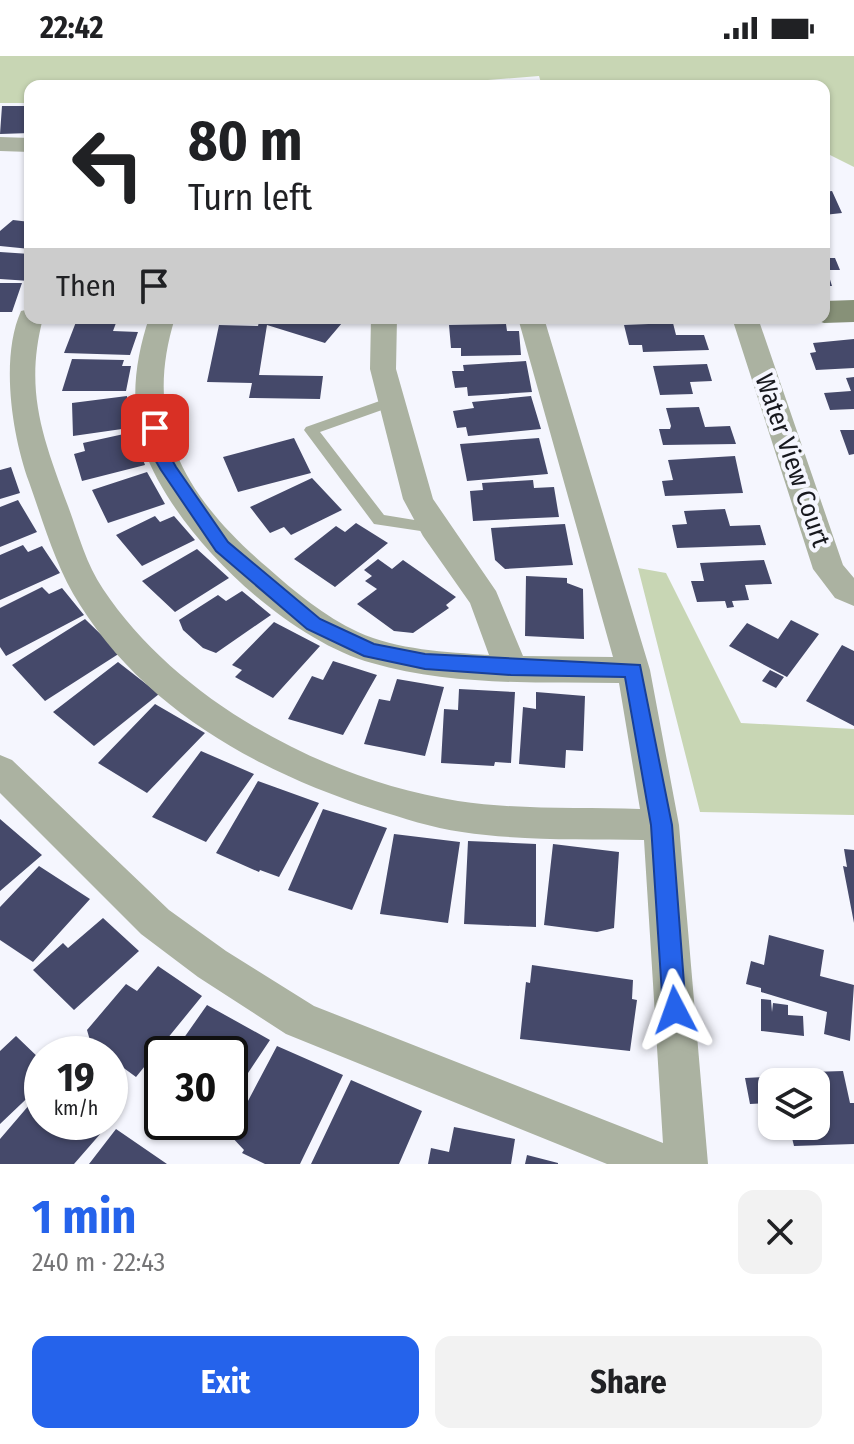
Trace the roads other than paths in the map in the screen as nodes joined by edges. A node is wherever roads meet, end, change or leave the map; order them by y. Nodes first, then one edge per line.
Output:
1 (17, 145) edge
2 (0, 163) edge
3 (854, 311) edge
4 (830, 312) edge
5 (28, 324) edge
6 (160, 324) edge
7 (384, 324) edge
8 (533, 324) edge
9 (747, 324) edge
10 (391, 402) junction
11 (434, 528) junction
12 (854, 594) edge
13 (511, 668) junction
14 (633, 670) junction
15 (0, 770) edge
16 (661, 825) junction
17 (661, 1164) edge
18 (686, 1164) edge

1 - 2 street
3 - 4 street
5 - 16 street
6 - 13 street
7 - 10 street
8 - 14 street
9 - 12 street, Water View Court
10 - 11 street
10 - 11 lane
11 - 13 street
13 - 14 street
14 - 16 street
15 - 17 street
16 - 18 street

